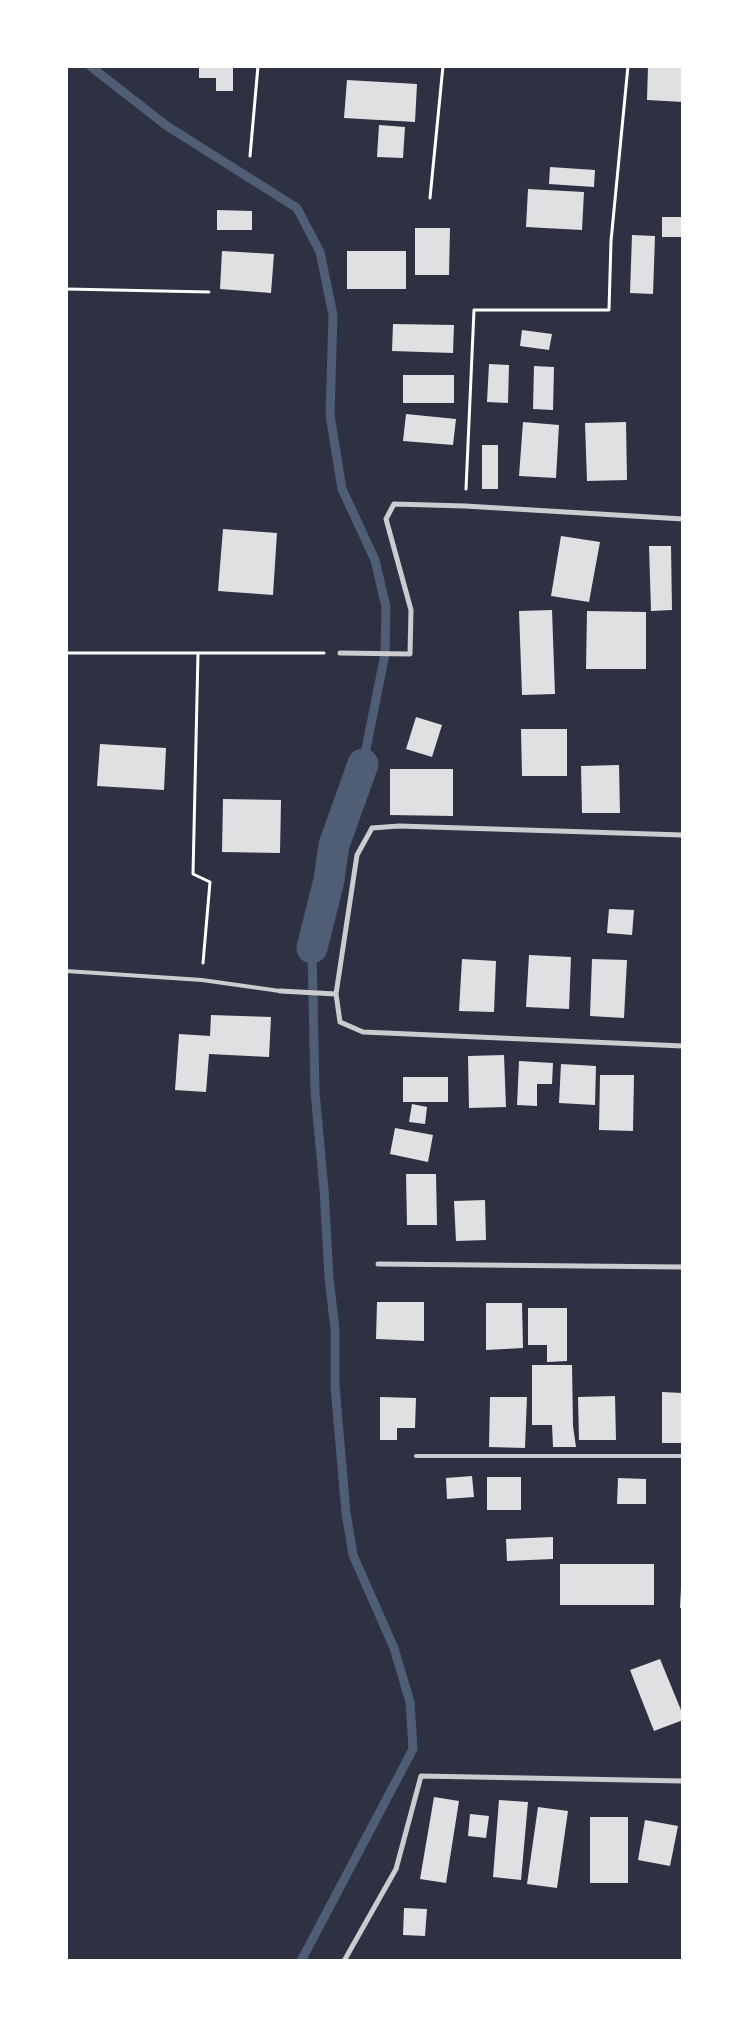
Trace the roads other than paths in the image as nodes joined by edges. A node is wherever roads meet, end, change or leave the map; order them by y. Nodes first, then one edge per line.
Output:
1 (683, 519) edge
2 (340, 653) road end
3 (683, 835) edge
4 (66, 971) edge
5 (280, 991) joint
6 (336, 994) junction
7 (683, 1046) edge
8 (378, 1264) dead end
9 (683, 1267) edge
10 (416, 1456) dead end
11 (683, 1456) edge
12 (683, 1781) edge
13 (344, 1961) edge

1 - 2 street
3 - 6 street
4 - 5 lane
5 - 6 street
6 - 7 street
8 - 9 street
10 - 11 lane
12 - 13 street

